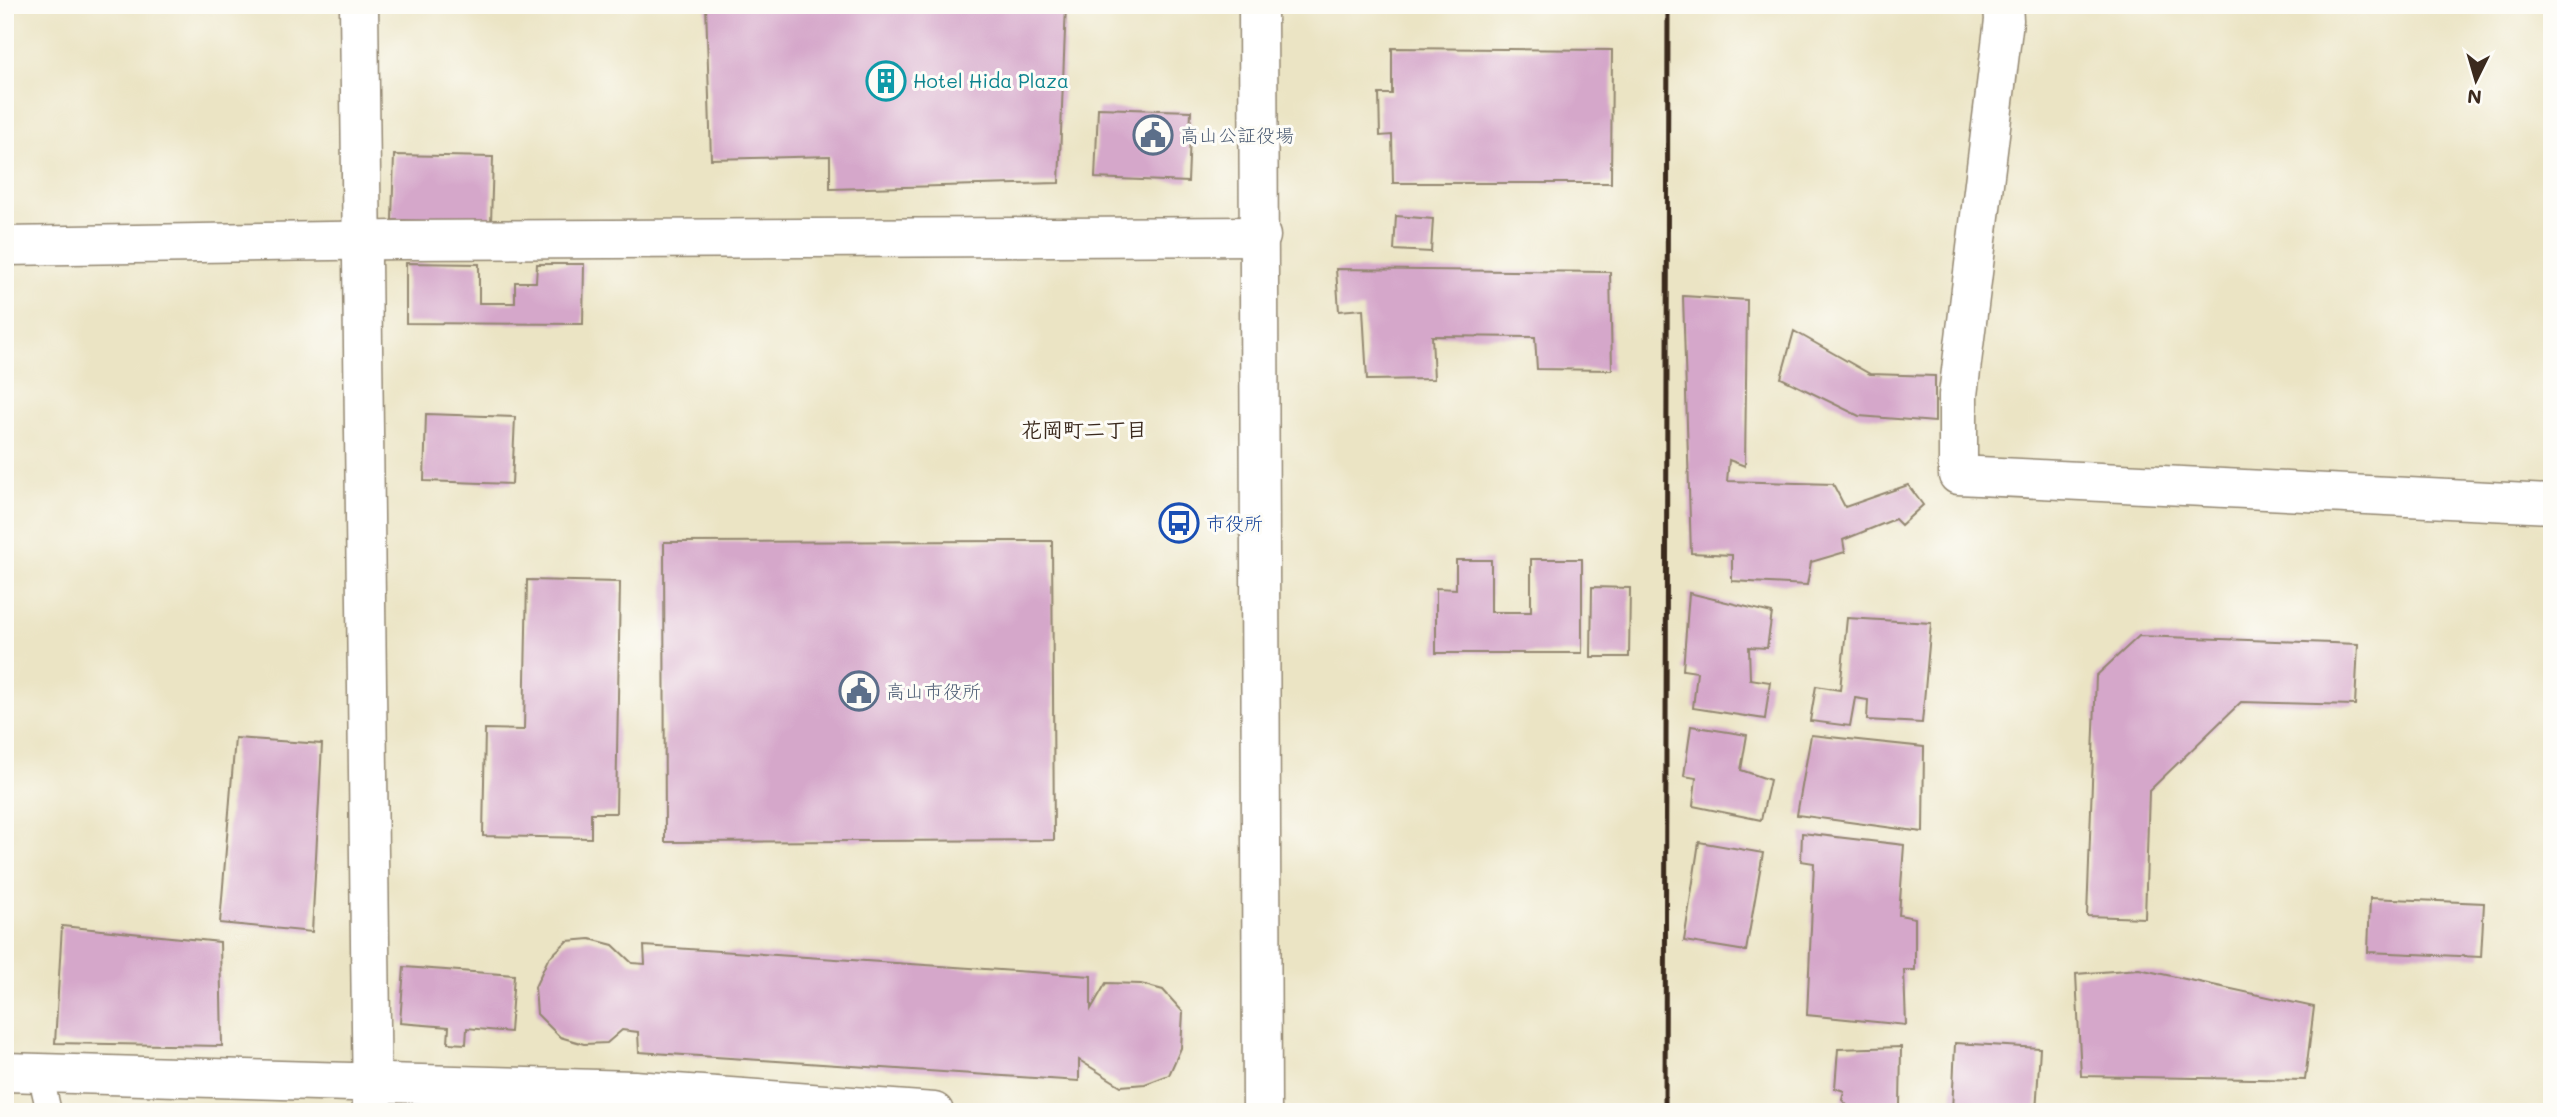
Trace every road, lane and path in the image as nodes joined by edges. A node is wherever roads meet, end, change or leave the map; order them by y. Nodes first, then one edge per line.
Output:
1 (359, 5) edge
2 (1258, 5) edge
3 (2003, 5) edge
4 (1261, 236) junction
5 (363, 240) junction
6 (5, 246) edge
7 (2552, 504) edge
8 (23, 1072) edge
9 (372, 1097) edge
10 (634, 1101) edge
11 (49, 1112) edge
12 (934, 1112) edge
13 (1262, 1112) edge

1 - 5 street
2 - 4 street
3 - 7 street
4 - 5 street
4 - 13 street
5 - 6 street
5 - 9 street
8 - 9 street
8 - 11 lane
9 - 10 street
10 - 12 street

